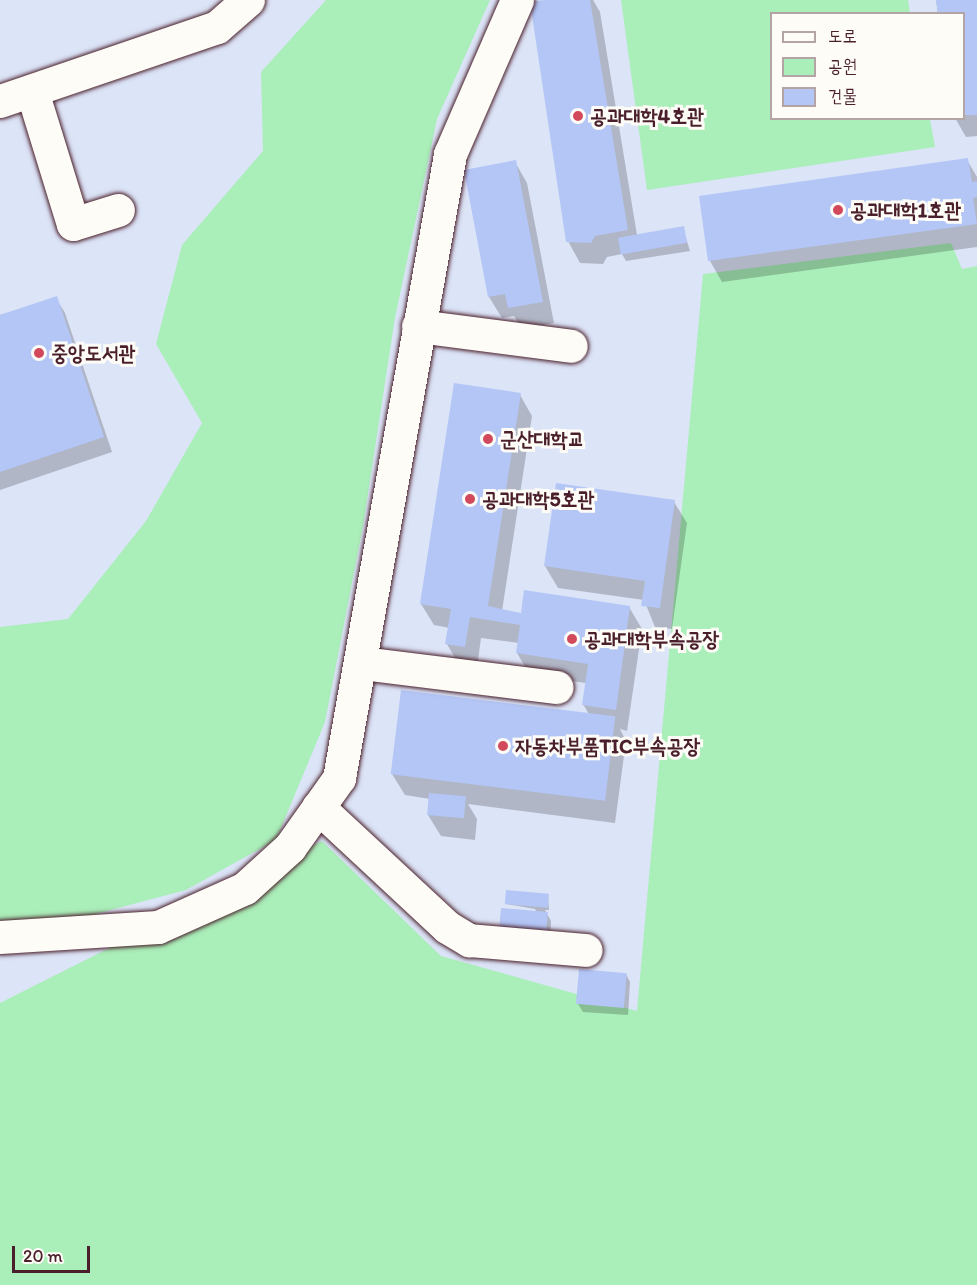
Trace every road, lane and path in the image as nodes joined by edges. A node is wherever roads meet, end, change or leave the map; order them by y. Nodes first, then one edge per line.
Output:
1 (248, 0) edge
2 (517, 0) edge
3 (32, 91) junction
4 (0, 101) edge
5 (118, 210) dead end
6 (418, 327) junction
7 (571, 346) dead end
8 (361, 663) junction
9 (556, 687) dead end
10 (318, 807) junction
11 (0, 937) edge
12 (586, 950) dead end

1 - 3 lane
2 - 6 lane
3 - 4 lane
3 - 5 lane
6 - 7 lane
6 - 8 lane
8 - 9 lane
8 - 10 lane
10 - 11 lane
10 - 12 lane

